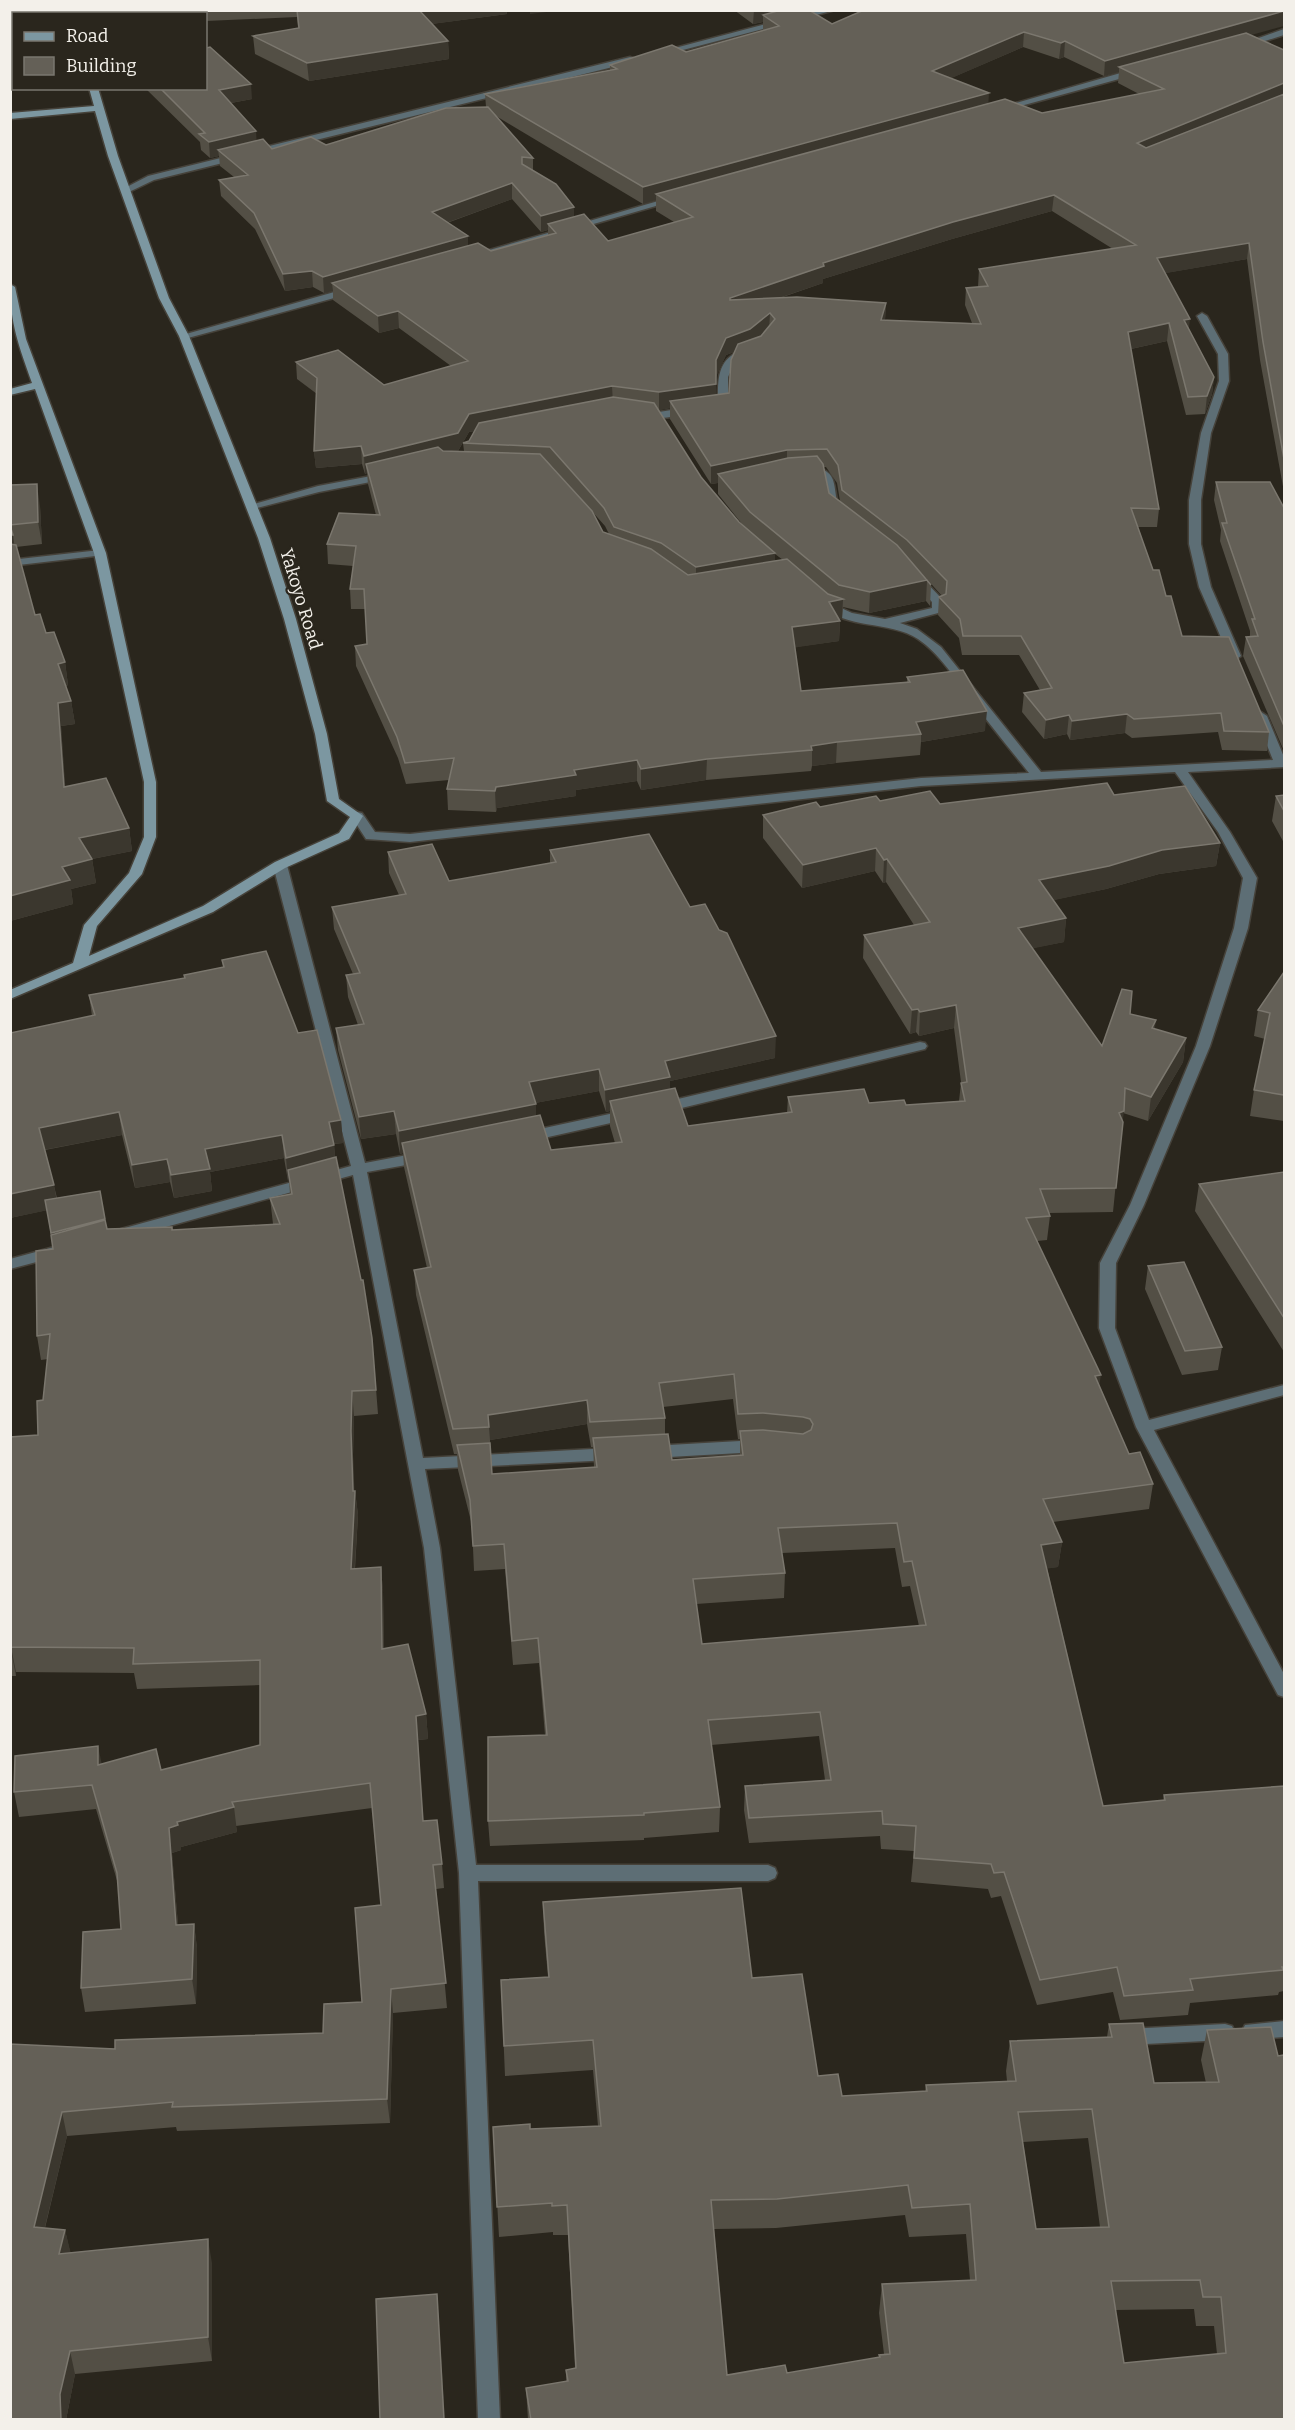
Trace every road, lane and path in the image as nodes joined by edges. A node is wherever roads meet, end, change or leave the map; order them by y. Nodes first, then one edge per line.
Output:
1 (831, 10) edge
2 (1284, 32) edge
3 (1228, 48) edge
4 (654, 54) edge
5 (642, 57) edge
6 (1153, 67) edge
7 (94, 90) edge
8 (100, 108) junction
9 (984, 114) edge
10 (10, 116) edge
11 (126, 190) junction
12 (687, 195) edge
13 (459, 260) edge
14 (367, 285) edge
15 (10, 287) edge
16 (1202, 316) dead end
17 (184, 336) junction
18 (754, 350) edge
19 (36, 385) junction
20 (10, 392) edge
21 (631, 412) edge
22 (799, 471) edge
23 (396, 473) edge
24 (253, 506) junction
25 (850, 524) edge
26 (100, 553) junction
27 (10, 563) edge
28 (908, 570) edge
29 (816, 596) edge
30 (889, 622) junction
31 (1241, 670) edge
32 (1254, 701) edge
33 (1283, 763) edge
34 (1180, 770) junction
35 (1038, 776) junction
36 (357, 816) junction
37 (280, 865) junction
38 (79, 966) junction
39 (10, 995) edge
40 (920, 1046) dead end
41 (506, 1140) edge
42 (438, 1154) edge
43 (359, 1169) junction
44 (108, 1238) edge
45 (73, 1247) edge
46 (10, 1264) edge
47 (1284, 1390) edge
48 (1144, 1427) junction
49 (772, 1447) edge
50 (417, 1464) junction
51 (1284, 1690) edge
52 (468, 1873) junction
53 (768, 1874) dead end
54 (1284, 2029) edge
55 (1109, 2038) edge
56 (489, 2420) edge

1 - 4 street
2 - 3 street
5 - 11 street
6 - 9 street
7 - 8 main road, Yakoyo Road
8 - 10 main road
8 - 11 main road, Yakoyo Road
11 - 17 main road, Yakoyo Road
12 - 13 street
14 - 17 street
15 - 19 main road
16 - 31 street
17 - 24 main road, Yakoyo Road
18 - 21 street
19 - 20 main road
19 - 26 main road
22 - 25 street
23 - 24 street
24 - 36 main road, Yakoyo Road
26 - 27 street
26 - 38 main road
28 - 30 street
29 - 30 street
30 - 35 street
32 - 33 street
33 - 34 street
34 - 35 street
34 - 48 street
35 - 36 street
36 - 37 main road
37 - 38 main road
37 - 43 street
38 - 39 main road
40 - 41 street
42 - 43 street
43 - 44 street
43 - 50 street
45 - 46 street
47 - 48 street
48 - 51 street
49 - 50 street
50 - 52 street
52 - 53 street
52 - 56 street
54 - 55 street

